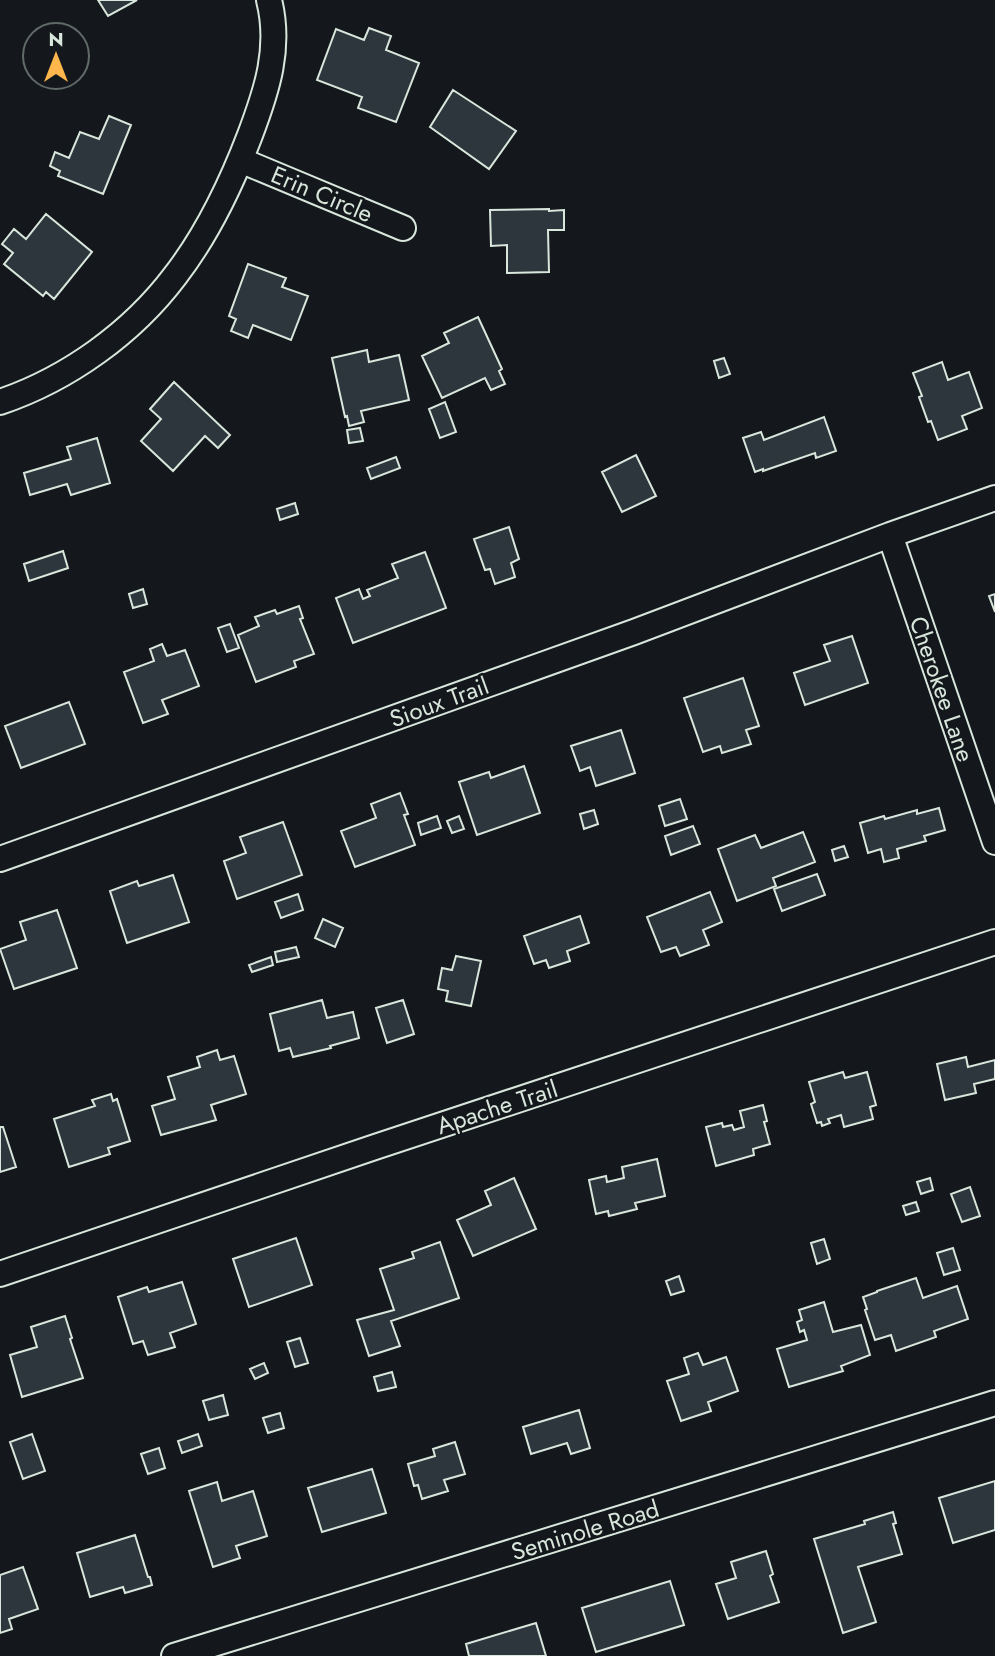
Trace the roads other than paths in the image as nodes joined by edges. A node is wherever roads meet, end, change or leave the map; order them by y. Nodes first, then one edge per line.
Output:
1 (269, 0) edge
2 (240, 160) junction
3 (403, 228) dead end
4 (0, 402) edge
5 (995, 498) edge
6 (890, 535) junction
7 (995, 842) edge
8 (0, 859) edge
9 (995, 942) edge
10 (0, 1275) edge
11 (995, 1403) edge
12 (174, 1656) edge

1 - 2 street
2 - 3 street, Erin Circle
2 - 4 street
5 - 6 street, Sioux Trail
6 - 7 street, Cherokee Lane
6 - 8 street, Sioux Trail
9 - 10 street, Apache Trail
11 - 12 street, Seminole Road

